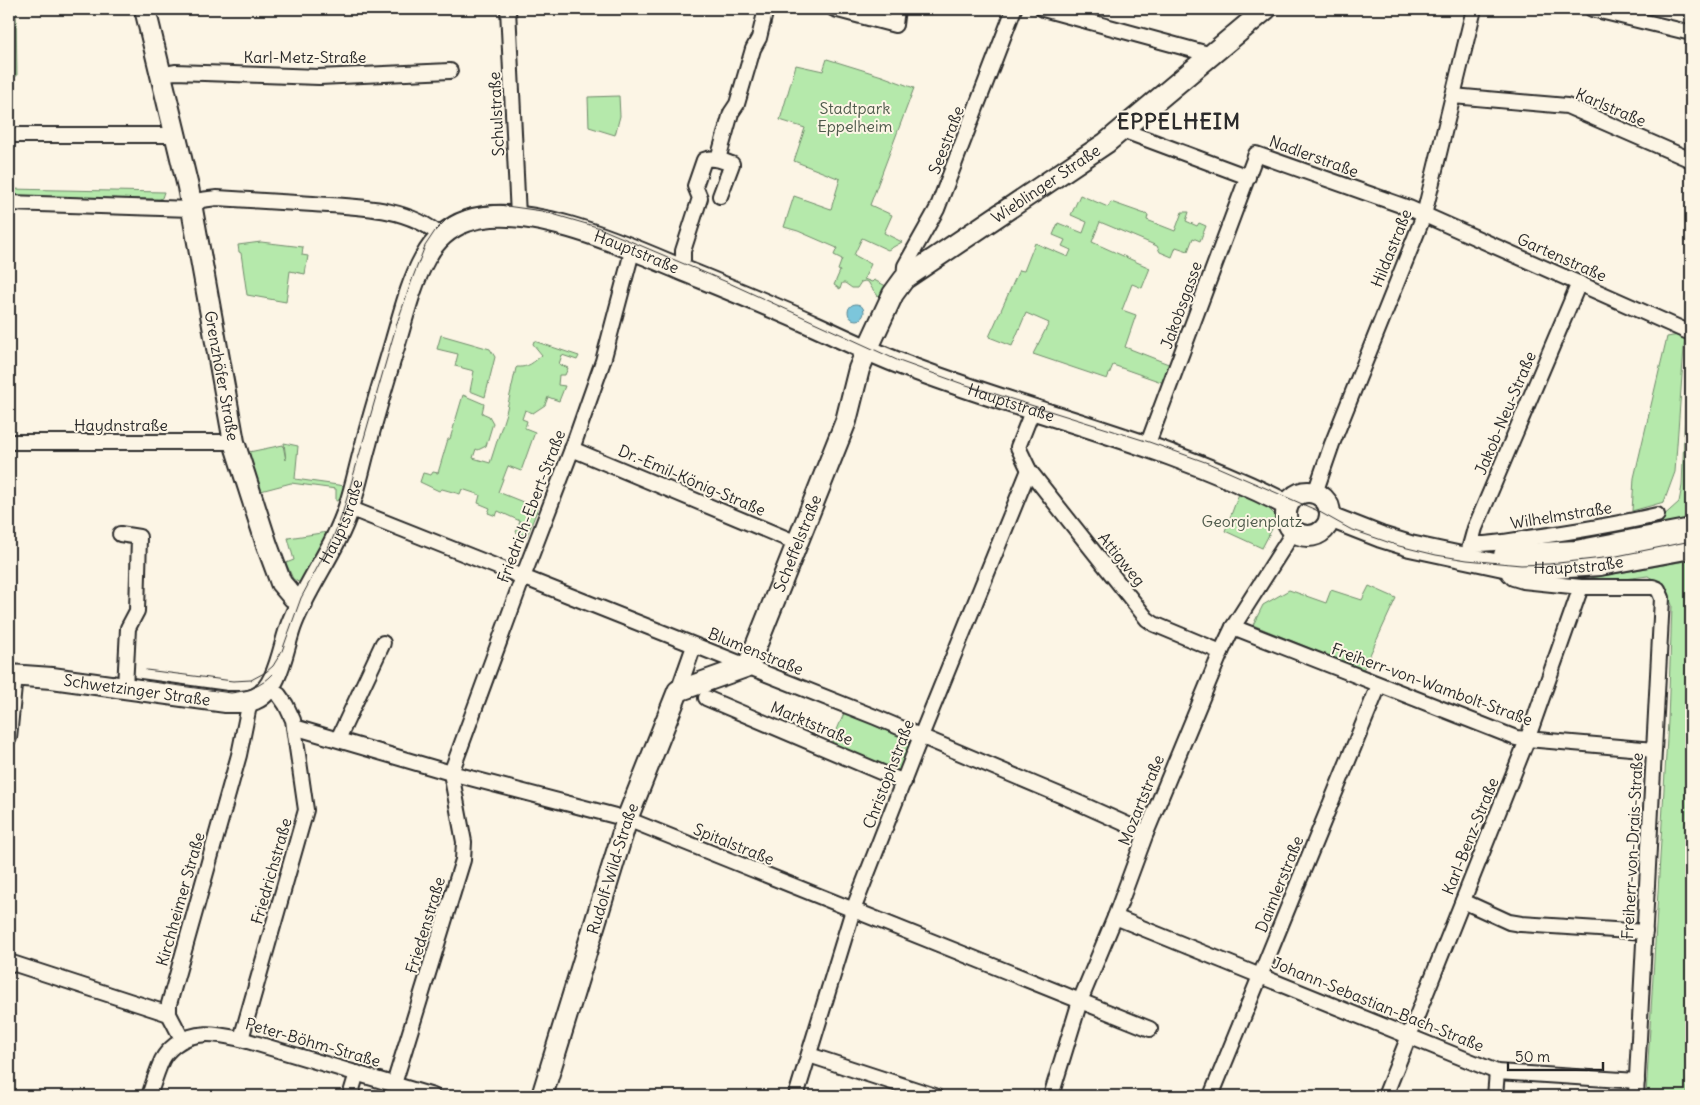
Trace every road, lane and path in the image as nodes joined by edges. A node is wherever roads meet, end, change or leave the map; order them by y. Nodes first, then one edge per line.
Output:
1 (145, 9) edge
2 (508, 9) edge
3 (766, 9) edge
4 (834, 9) edge
5 (898, 9) edge
6 (1014, 9) edge
7 (1044, 9) edge
8 (1266, 9) edge
9 (1474, 9) edge
10 (1592, 9) edge
11 (1691, 33) edge
12 (1212, 55) junction
13 (450, 71) dead end
14 (160, 75) junction
15 (1453, 96) junction
16 (1122, 130) junction
17 (9, 135) edge
18 (175, 135) junction
19 (718, 159) junction
20 (1691, 160) edge
21 (1248, 176) junction
22 (720, 196) dead end
23 (9, 203) edge
24 (192, 209) junction
25 (1424, 215) junction
26 (518, 216) junction
27 (442, 236) junction
28 (633, 248) junction
29 (683, 260) dead end
30 (904, 279) junction
31 (1579, 283) junction
32 (1686, 331) dead end
33 (867, 350) junction
34 (1033, 409) junction
35 (9, 442) edge
36 (234, 442) junction
37 (1147, 446) junction
38 (572, 448) junction
39 (1029, 470) junction
40 (1315, 493) junction
41 (1287, 505) junction
42 (349, 508) junction
43 (1656, 515) dead end
44 (1330, 517) junction
45 (1691, 530) edge
46 (1294, 531) junction
47 (120, 534) dead end
48 (798, 543) junction
49 (1691, 548) edge
50 (1469, 551) junction
51 (1508, 567) junction
52 (523, 577) junction
53 (1581, 587) junction
54 (302, 603) junction
55 (1233, 627) junction
56 (384, 643) dead end
57 (694, 646) junction
58 (1221, 652) junction
59 (748, 666) junction
60 (12, 675) edge
61 (1379, 685) junction
62 (125, 688) junction
63 (678, 692) junction
64 (260, 694) junction
65 (706, 698) dead end
66 (294, 727) junction
67 (921, 736) junction
68 (9, 738) edge
69 (338, 739) junction
70 (1527, 740) junction
71 (1654, 750) junction
72 (451, 773) junction
73 (904, 782) junction
74 (626, 819) junction
75 (1146, 833) junction
76 (1463, 901) junction
77 (853, 910) junction
78 (1115, 917) junction
79 (1645, 932) junction
80 (9, 962) edge
81 (1261, 976) junction
82 (1080, 1001) junction
83 (169, 1014) junction
84 (1150, 1029) dead end
85 (1410, 1036) junction
86 (182, 1039) junction
87 (240, 1039) junction
88 (809, 1055) junction
89 (1497, 1072) junction
90 (357, 1073) junction
91 (1637, 1082) junction
92 (394, 1084) junction
93 (149, 1096) edge
94 (350, 1096) edge
95 (433, 1096) edge
96 (542, 1096) edge
97 (796, 1096) edge
98 (934, 1096) edge
99 (1051, 1096) edge
100 (1211, 1096) edge
101 (1385, 1096) edge
102 (1495, 1096) edge
103 (1636, 1096) edge

1 - 14 street, Grenzhöfer Straße
2 - 26 street, Schulstraße
3 - 19 street
4 - 5 street
6 - 30 street, Seestraße
7 - 12 street
8 - 12 street, Wieblinger Straße
9 - 15 street, Hildastraße
10 - 11 street
12 - 16 street, Wieblinger Straße
13 - 14 street, Karl-Metz-Straße
14 - 18 street, Grenzhöfer Straße
15 - 20 street, Karlstraße
15 - 25 street, Hildastraße
16 - 21 street
16 - 30 street, Wieblinger Straße
17 - 18 street
18 - 24 street, Grenzhöfer Straße
19 - 22 street
19 - 29 street
21 - 25 street, Nadlerstraße
21 - 37 street, Jakobsgasse
23 - 24 street
24 - 27 street
24 - 36 street, Grenzhöfer Straße
25 - 31 street, Gartenstraße
25 - 40 street, Hildastraße
26 - 27 street, Hauptstraße
26 - 28 street, Hauptstraße
27 - 42 street, Hauptstraße
28 - 33 street, Hauptstraße
28 - 38 street, Friedrich-Ebert-Straße
30 - 33 street, Wieblinger Straße
31 - 32 street, Gartenstraße
31 - 50 street, Jakob-Neu-Straße
33 - 34 street, Hauptstraße
33 - 48 street, Scheffelstraße
34 - 37 street, Hauptstraße
34 - 39 street, Attigweg
35 - 36 street, Haydnstraße
36 - 54 street, Grenzhöfer Straße
37 - 41 street, Hauptstraße
38 - 48 street, Dr.-Emil-König-Straße
38 - 52 street, Friedrich-Ebert-Straße
39 - 58 street, Attigweg
39 - 67 street, Christophstraße
40 - 41 street
40 - 44 street
41 - 46 street
42 - 52 street, Blumenstraße
42 - 54 street, Hauptstraße
43 - 50 street, Wilhelmstraße
44 - 46 street
44 - 50 street, Hauptstraße
45 - 50 street, Hauptstraße
46 - 55 street, Mozartstraße
47 - 62 street
48 - 59 street, Scheffelstraße
49 - 51 street, Hauptstraße
50 - 51 street, Hauptstraße
51 - 53 street
52 - 57 street, Blumenstraße
52 - 72 street, Friedrich-Ebert-Straße
53 - 70 street, Karl-Benz-Straße
53 - 71 street, Freiherr-von-Drais-Straße
54 - 64 street, Hauptstraße
55 - 58 street, Mozartstraße
55 - 61 street, Freiherr-von-Wambolt-Straße
56 - 69 street
57 - 59 street, Blumenstraße
57 - 63 street, Rudolf-Wild-Straße
58 - 75 street, Mozartstraße
59 - 63 street
59 - 67 street, Blumenstraße
60 - 62 street, Schwetzinger Straße
60 - 68 street
61 - 70 street, Freiherr-von-Wambolt-Straße
61 - 81 street, Daimlerstraße
62 - 64 street, Schwetzinger Straße
63 - 74 street, Rudolf-Wild-Straße
64 - 66 street, Friedrichstraße
64 - 83 street, Kirchheimer Straße
65 - 73 street, Marktstraße
66 - 69 street, Spitalstraße
66 - 87 street, Friedrichstraße
67 - 73 street, Christophstraße
67 - 75 street, Blumenstraße
69 - 72 street, Spitalstraße
70 - 71 street, Freiherr-von-Wambolt-Straße
70 - 76 street, Karl-Benz-Straße
71 - 79 street, Freiherr-von-Drais-Straße
72 - 74 street, Spitalstraße
72 - 92 street, Friedenstraße
73 - 77 street, Christophstraße
74 - 77 street, Spitalstraße
74 - 96 street, Rudolf-Wild-Straße
75 - 78 street, Mozartstraße
76 - 79 street
76 - 85 street, Karl-Benz-Straße
77 - 82 street, Spitalstraße
77 - 88 street, Christophstraße
78 - 81 street, Johann-Sebastian-Bach-Straße
78 - 82 street, Mozartstraße
79 - 91 street, Freiherr-von-Drais-Straße
80 - 83 street
81 - 85 street, Johann-Sebastian-Bach-Straße
81 - 100 street, Daimlerstraße
82 - 84 street, Spitalstraße
82 - 99 street, Mozartstraße
83 - 86 street
85 - 89 street, Johann-Sebastian-Bach-Straße
85 - 101 street, Karl-Benz-Straße
86 - 87 street, Peter-Böhm-Straße
86 - 93 street
87 - 90 street, Peter-Böhm-Straße
88 - 97 street, Christophstraße
88 - 98 street
89 - 91 street, Johann-Sebastian-Bach-Straße
89 - 102 street
90 - 92 street, Peter-Böhm-Straße
90 - 94 street
91 - 103 street, Freiherr-von-Drais-Straße
92 - 95 street, Peter-Böhm-Straße

